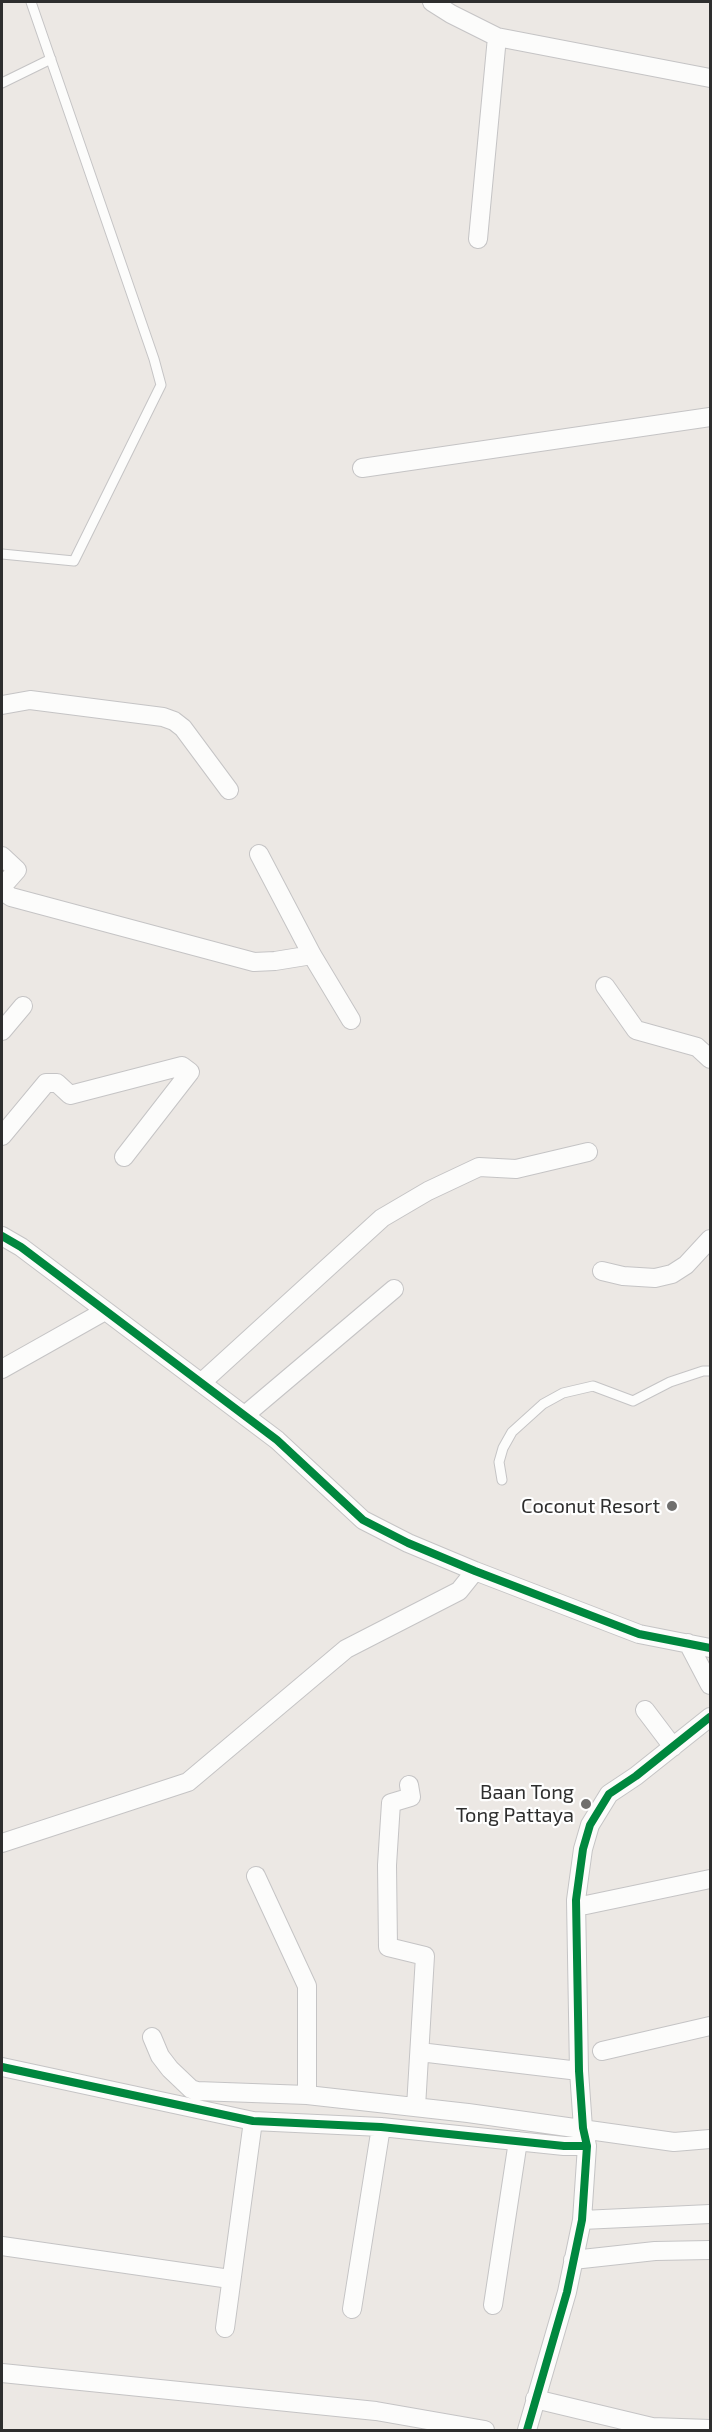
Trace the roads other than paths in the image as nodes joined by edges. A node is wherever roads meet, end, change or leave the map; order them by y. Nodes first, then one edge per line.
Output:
1 (31, 2) edge
2 (432, 2) edge
3 (497, 37) junction
4 (51, 59) junction
5 (711, 78) edge
6 (2, 83) edge
7 (478, 239) dead end
8 (711, 417) edge
9 (362, 468) dead end
10 (2, 554) edge
11 (2, 705) edge
12 (229, 790) dead end
13 (259, 854) dead end
14 (2, 856) edge
15 (2, 889) edge
16 (312, 955) junction
17 (605, 986) dead end
18 (23, 1006) dead end
19 (351, 1020) dead end
20 (2, 1031) edge
21 (711, 1059) edge
22 (2, 1137) edge
23 (588, 1152) dead end
24 (124, 1157) dead end
25 (2, 1236) edge
26 (711, 1239) edge
27 (602, 1271) dead end
28 (394, 1288) dead end
29 (105, 1311) junction
30 (2, 1369) edge
31 (711, 1371) edge
32 (201, 1383) junction
33 (245, 1415) junction
34 (502, 1480) dead end
35 (475, 1571) junction
36 (688, 1643) junction
37 (711, 1648) edge
38 (711, 1684) edge
39 (645, 1710) dead end
40 (711, 1717) edge
41 (673, 1747) junction
42 (409, 1785) dead end
43 (2, 1843) edge
44 (256, 1876) dead end
45 (711, 1879) edge
46 (585, 1905) dead end
47 (711, 2026) edge
48 (152, 2037) dead end
49 (602, 2051) dead end
50 (428, 2053) dead end
51 (2, 2067) edge
52 (579, 2071) junction
53 (307, 2095) junction
54 (416, 2107) junction
55 (253, 2121) junction
56 (381, 2127) junction
57 (585, 2137) junction
58 (711, 2139) edge
59 (518, 2141) junction
60 (711, 2214) edge
61 (582, 2220) junction
62 (2, 2246) edge
63 (711, 2250) edge
64 (573, 2260) junction
65 (230, 2279) junction
66 (493, 2305) dead end
67 (352, 2309) dead end
68 (225, 2328) dead end
69 (2, 2373) edge
70 (535, 2399) junction
71 (711, 2429) edge
72 (485, 2430) edge
73 (527, 2430) edge

1 - 4 lane
2 - 3 street
3 - 5 street
3 - 7 street
4 - 6 lane
4 - 10 lane
8 - 9 street
11 - 12 street
13 - 16 street
14 - 15 street
15 - 16 street
16 - 19 street
17 - 21 street
18 - 20 street
22 - 24 street
23 - 32 street
25 - 29 street
26 - 27 street
28 - 33 street
29 - 30 street
29 - 32 street
31 - 34 lane
32 - 33 street
33 - 35 street
35 - 36 street
35 - 43 street
36 - 37 street
36 - 38 street
39 - 41 street
40 - 41 street
41 - 52 street
42 - 54 street
44 - 53 street
45 - 46 street
47 - 49 street
48 - 53 street
50 - 52 street
51 - 55 street
52 - 57 street
53 - 54 street
54 - 57 street
55 - 56 street
55 - 65 street
56 - 59 street
56 - 67 street
57 - 58 street
57 - 59 street
57 - 61 street
59 - 66 street
60 - 61 street
61 - 64 street
62 - 65 street
63 - 64 street
64 - 70 street
65 - 68 street
69 - 72 street
70 - 71 street
70 - 73 street

